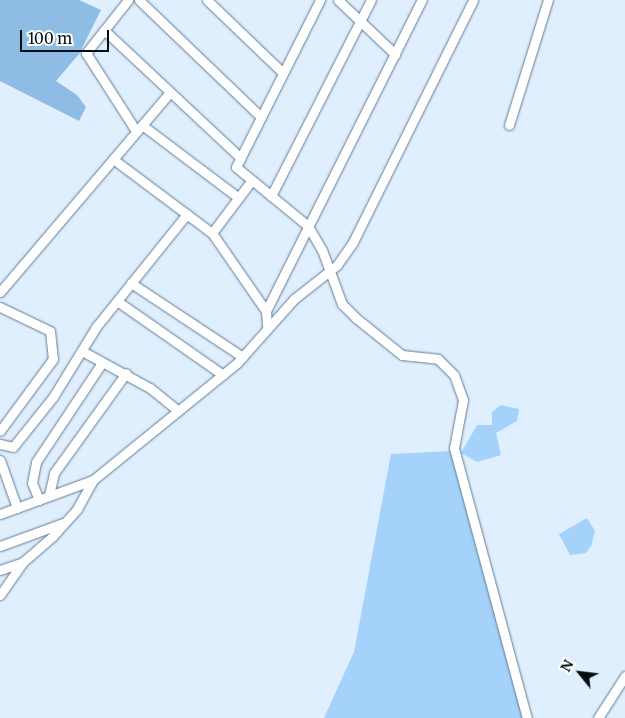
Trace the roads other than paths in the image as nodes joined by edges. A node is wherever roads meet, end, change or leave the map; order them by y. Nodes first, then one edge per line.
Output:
1 (128, 0) edge
2 (139, 0) edge
3 (207, 0) edge
4 (320, 0) edge
5 (338, 0) edge
6 (371, 0) edge
7 (422, 0) edge
8 (473, 0) edge
9 (548, 0) edge
10 (360, 21) junction
11 (104, 30) junction
12 (395, 54) junction
13 (284, 73) junction
14 (170, 92) junction
15 (261, 117) junction
16 (509, 125) dead end
17 (139, 128) junction
18 (240, 158) junction
19 (113, 159) junction
20 (252, 180) junction
21 (271, 196) junction
22 (239, 198) junction
23 (187, 214) junction
24 (308, 226) junction
25 (212, 233) junction
26 (330, 272) junction
27 (131, 283) junction
28 (0, 292) edge
29 (117, 301) junction
30 (0, 307) edge
31 (266, 311) junction
32 (267, 326) junction
33 (82, 351) junction
34 (243, 357) junction
35 (101, 364) junction
36 (126, 373) junction
37 (223, 375) junction
38 (177, 410) junction
39 (0, 431) edge
40 (0, 444) edge
41 (0, 460) edge
42 (93, 480) junction
43 (49, 495) junction
44 (39, 500) junction
45 (17, 508) junction
46 (0, 514) edge
47 (65, 522) junction
48 (0, 546) edge
49 (23, 562) junction
50 (0, 570) edge
51 (1, 596) edge
52 (624, 681) edge
53 (527, 718) edge
54 (598, 718) edge

1 - 11 street
2 - 15 street
3 - 13 street
4 - 13 street
5 - 10 street
6 - 10 street
7 - 12 street
8 - 26 street
9 - 16 street
10 - 12 street
10 - 21 street
11 - 14 street
11 - 17 street
12 - 24 street
13 - 15 street
14 - 17 street
14 - 18 street
15 - 18 street
17 - 19 street
17 - 22 street
18 - 20 street
19 - 23 street
19 - 28 street
20 - 21 street
20 - 22 street
21 - 24 street
22 - 25 street
23 - 25 street
23 - 27 street
24 - 26 street
24 - 31 street
25 - 31 street
26 - 32 street
26 - 53 street
27 - 29 street
27 - 34 street
29 - 33 street
29 - 37 street
30 - 39 street
31 - 32 street
32 - 34 street
33 - 35 street
33 - 40 street
34 - 37 street
35 - 36 street
35 - 44 street
36 - 38 street
36 - 43 street
37 - 38 street
38 - 42 street
41 - 45 street
42 - 43 street
42 - 47 street
43 - 44 street
44 - 45 street
45 - 46 street
47 - 48 street
47 - 49 street
49 - 50 street
49 - 51 street
52 - 54 street

